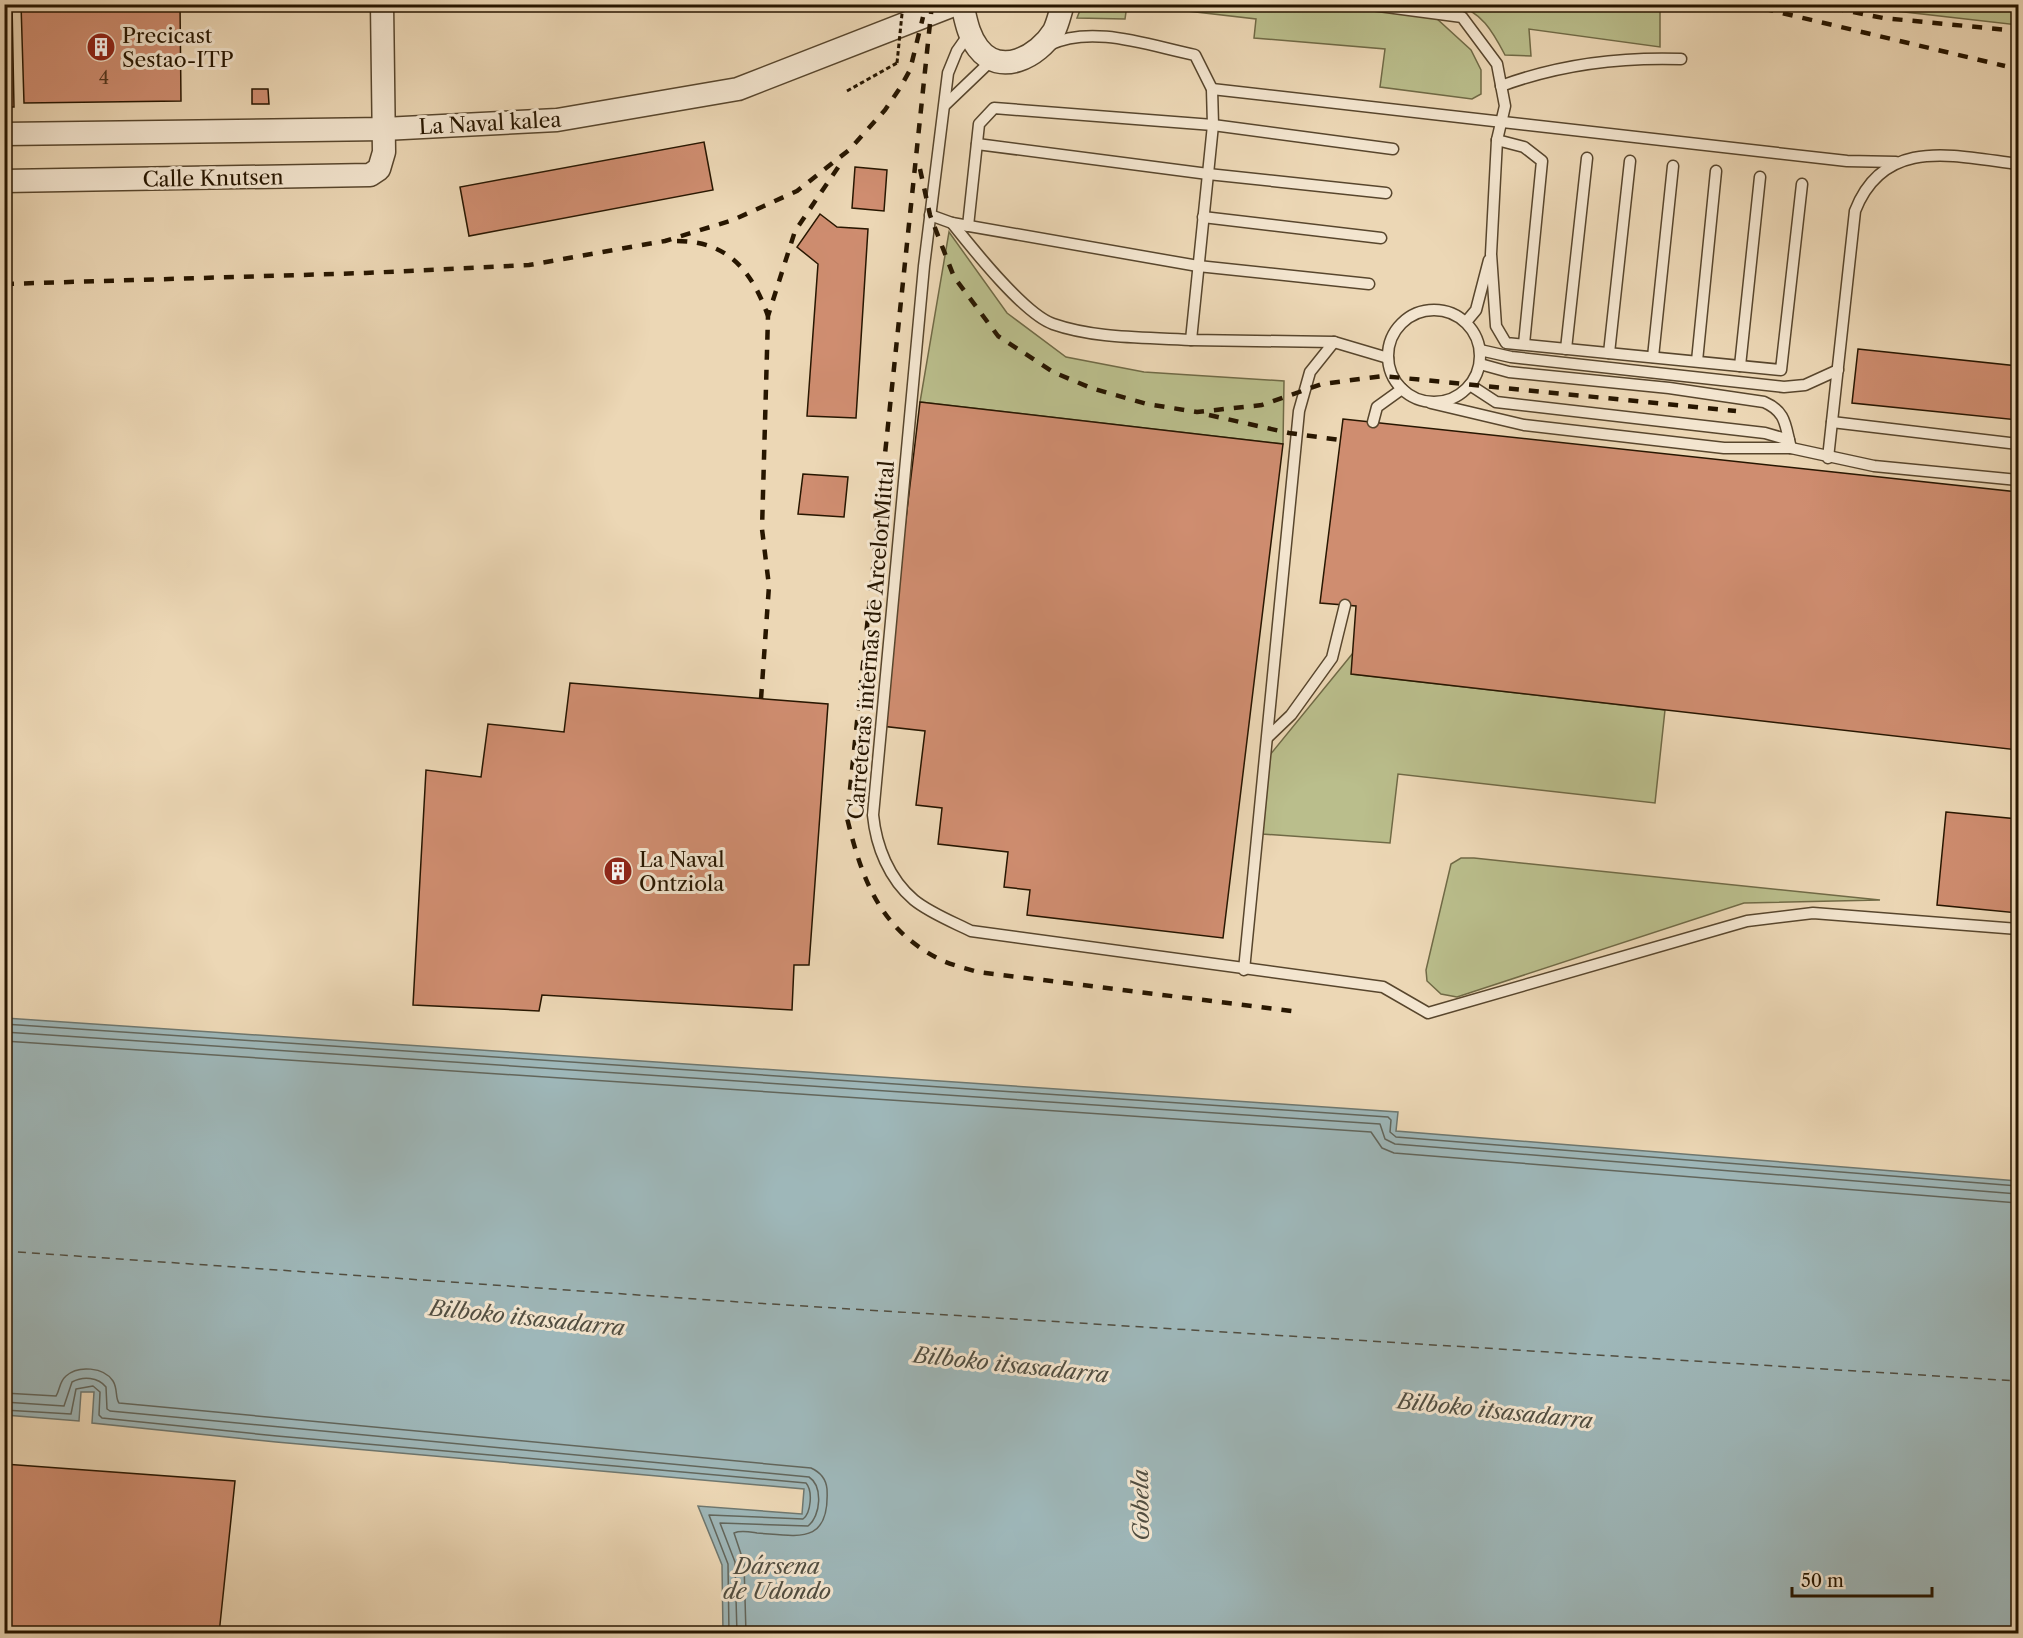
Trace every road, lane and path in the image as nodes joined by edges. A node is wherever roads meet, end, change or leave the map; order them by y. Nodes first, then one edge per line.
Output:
1 (382, 4) edge
2 (903, 4) edge
3 (956, 4) edge
4 (962, 4) edge
5 (1063, 4) edge
6 (1364, 4) edge
7 (969, 33) junction
8 (1038, 51) junction
9 (1681, 59) dead end
10 (992, 60) junction
11 (1501, 86) junction
12 (1212, 89) junction
13 (847, 91) dead end
14 (945, 105) junction
15 (1501, 122) junction
16 (1213, 125) junction
17 (384, 129) junction
18 (4, 134) edge
19 (1497, 140) junction
20 (977, 144) junction
21 (1393, 148) dead end
22 (1587, 158) dead end
23 (1630, 161) dead end
24 (1896, 162) junction
25 (2019, 164) edge
26 (1673, 166) dead end
27 (1716, 171) dead end
28 (1208, 174) junction
29 (1760, 177) dead end
30 (4, 181) edge
31 (1802, 184) dead end
32 (1386, 193) dead end
33 (930, 215) junction
34 (1203, 217) junction
35 (952, 223) junction
36 (968, 226) junction
37 (1381, 238) dead end
38 (1491, 254) junction
39 (1197, 266) junction
40 (1369, 284) dead end
41 (1466, 322) junction
42 (1191, 340) junction
43 (1334, 342) junction
44 (1524, 344) junction
45 (1566, 349) junction
46 (1480, 350) junction
47 (1609, 353) junction
48 (1653, 357) junction
49 (1388, 358) junction
50 (1697, 362) junction
51 (1480, 364) junction
52 (1740, 366) junction
53 (1838, 370) junction
54 (1470, 385) junction
55 (1402, 389) junction
56 (1431, 403) junction
57 (1373, 422) dead end
58 (1832, 422) junction
59 (1790, 444) junction
60 (2019, 444) edge
61 (1828, 458) junction
62 (2019, 480) edge
63 (1345, 605) dead end
64 (1268, 737) junction
65 (2019, 929) edge
66 (1244, 970) junction

1 - 17 street, Calle Knutsen
2 - 13 path, bridge
3 - 17 street, La Naval kalea
4 - 7 street
5 - 8 street
6 - 11 lane
7 - 10 street
7 - 14 lane, Carreteras internas de ArcelorMittal
8 - 10 street
8 - 12 lane
9 - 11 lane
10 - 14 lane
11 - 15 lane
12 - 15 lane
12 - 16 lane
14 - 33 lane, Carreteras internas de ArcelorMittal
15 - 19 lane
15 - 24 lane
16 - 20 lane
16 - 21 lane
16 - 28 lane
17 - 18 street, La Naval kalea
17 - 30 street, Calle Knutsen
19 - 38 lane
19 - 44 lane
20 - 28 lane
20 - 36 lane
22 - 45 lane
23 - 47 lane
24 - 25 lane
24 - 53 lane
26 - 48 lane
27 - 50 lane
28 - 32 lane
28 - 34 lane
29 - 52 lane
31 - 52 lane
33 - 35 lane
33 - 66 lane, Carreteras internas de ArcelorMittal
34 - 37 lane
34 - 39 lane
35 - 36 lane
35 - 42 lane
36 - 39 lane
38 - 41 lane
38 - 44 lane
39 - 40 lane
39 - 42 lane
41 - 46 lane
41 - 49 lane
42 - 43 lane
43 - 49 lane
43 - 64 lane
44 - 45 lane
45 - 47 lane
46 - 51 lane
46 - 53 lane
47 - 48 lane
48 - 50 lane
49 - 55 lane
50 - 52 lane
51 - 54 lane
51 - 59 lane
53 - 58 lane
54 - 56 lane
54 - 59 lane
55 - 56 lane
55 - 57 lane
56 - 59 lane
58 - 60 lane
58 - 61 lane
59 - 61 lane
61 - 62 lane
63 - 64 lane
64 - 66 lane
65 - 66 lane, Carreteras internas de ArcelorMittal

